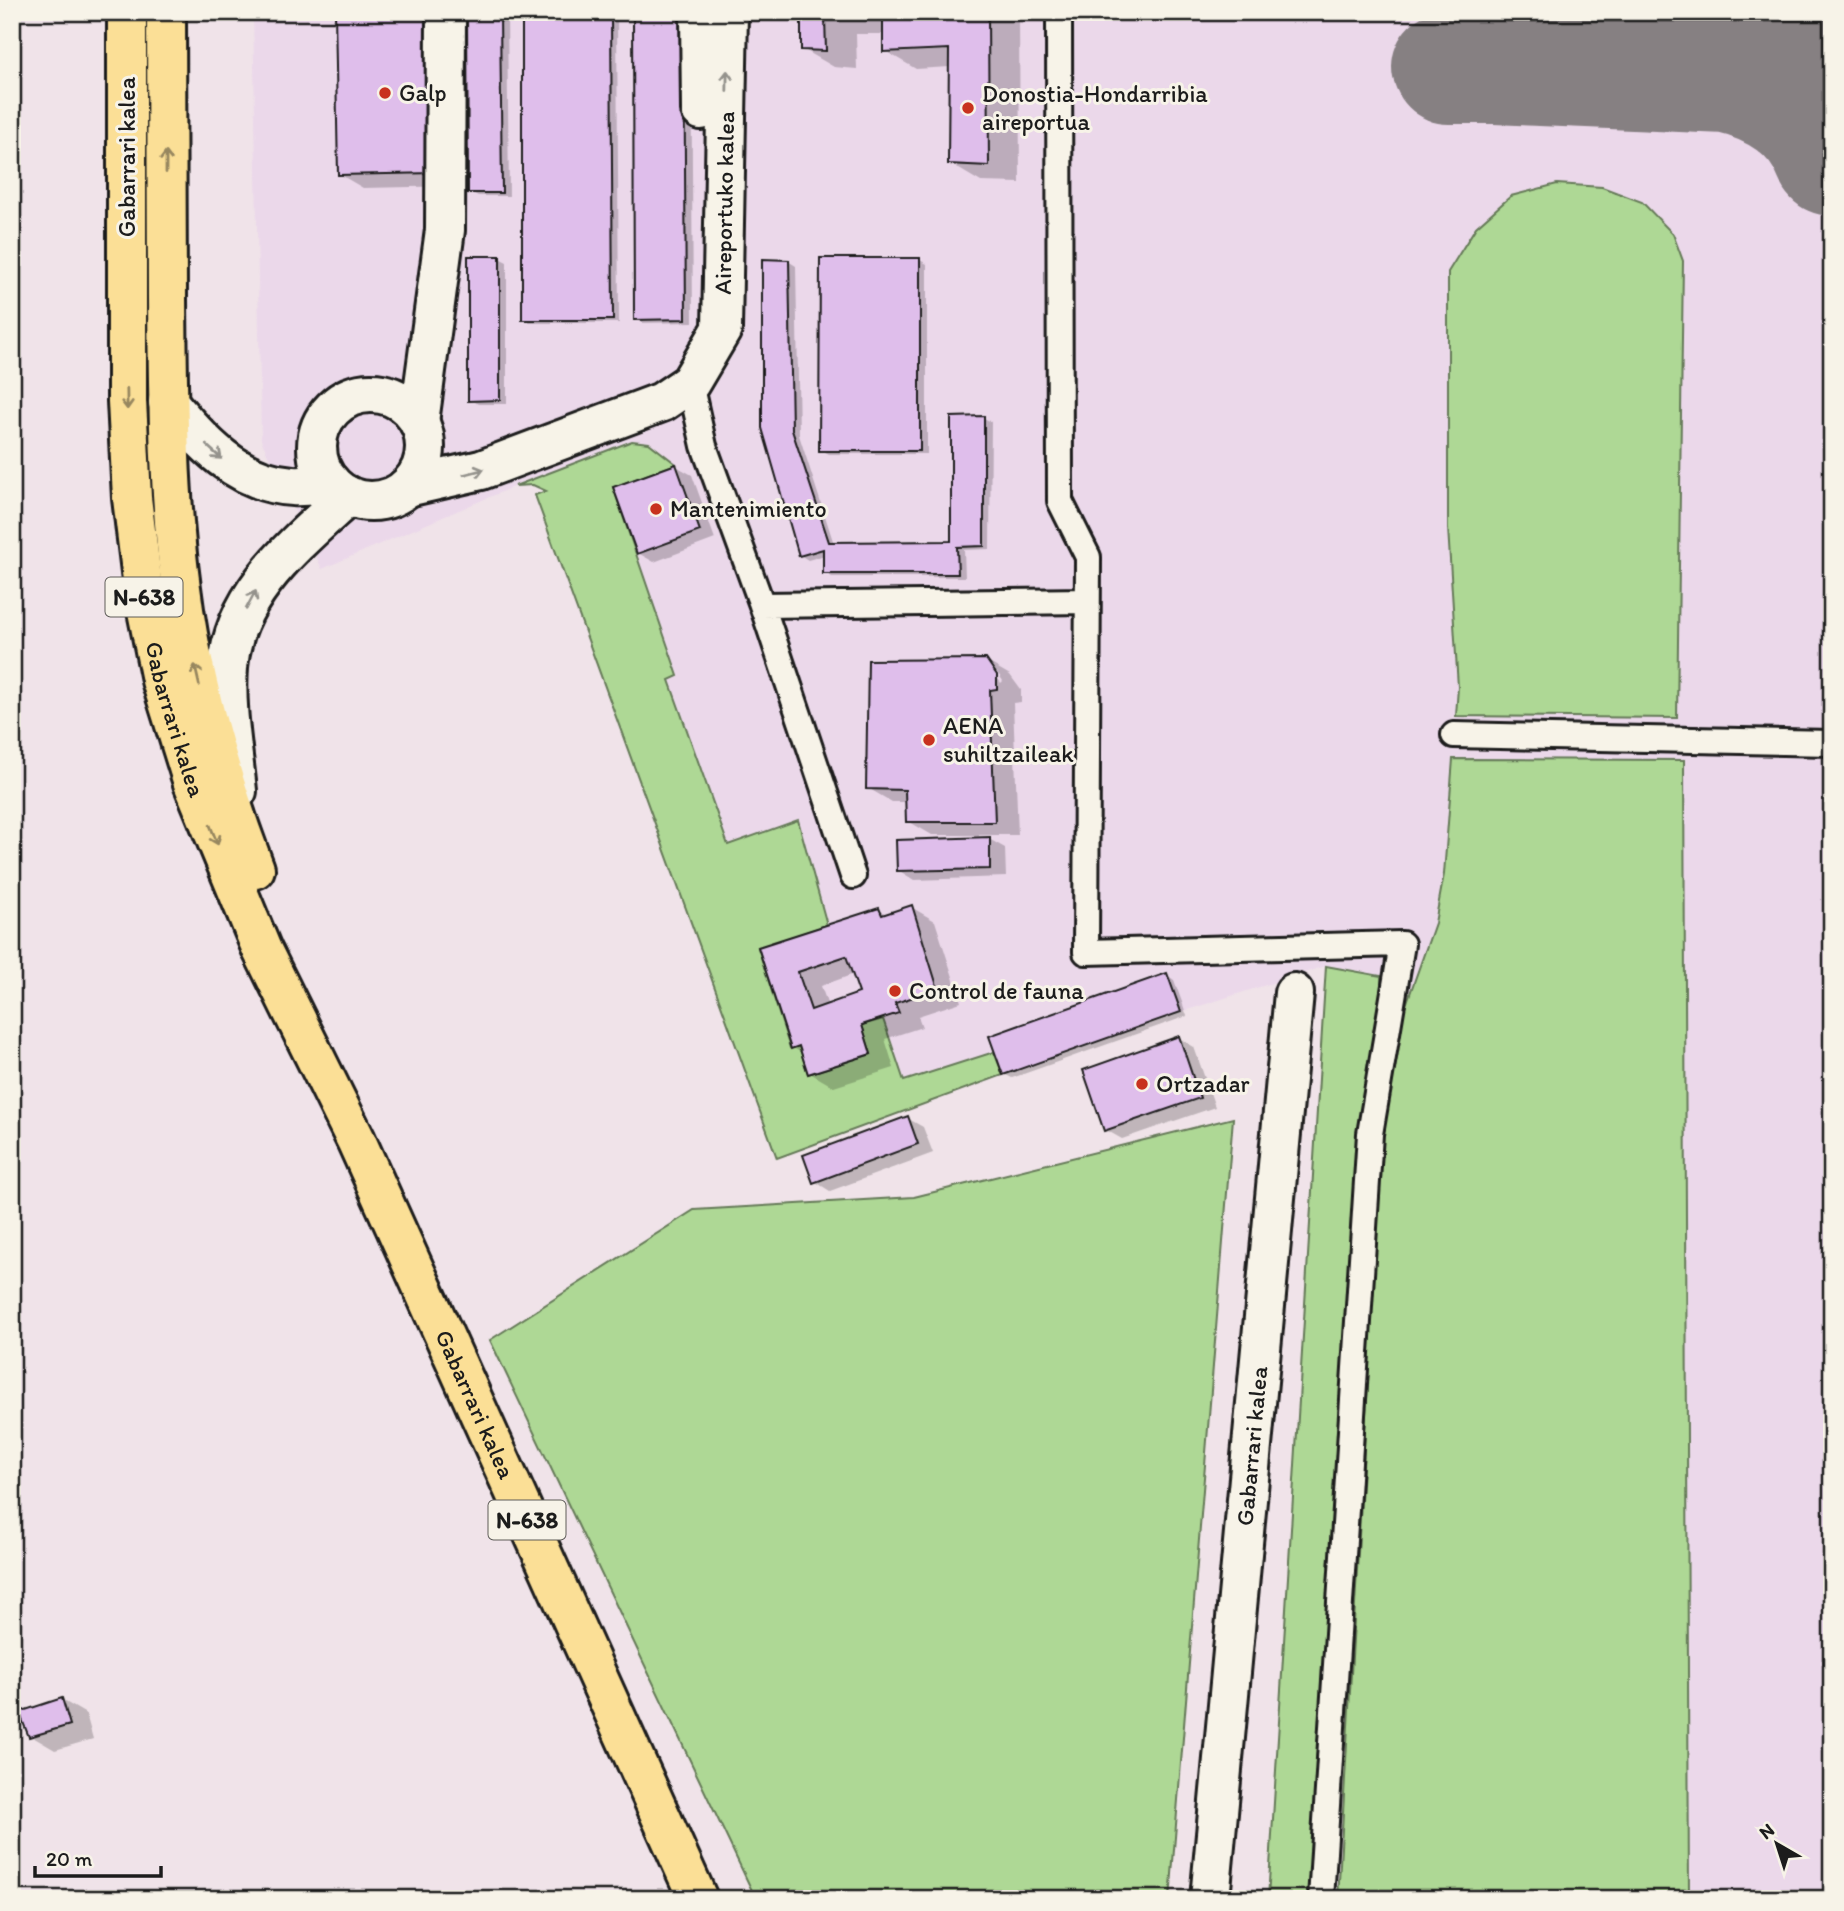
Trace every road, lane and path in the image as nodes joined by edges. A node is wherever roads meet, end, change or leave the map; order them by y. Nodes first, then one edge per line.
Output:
1 (127, 12) edge
2 (166, 12) edge
3 (446, 12) edge
4 (699, 12) edge
5 (728, 12) edge
6 (1059, 12) edge
7 (128, 166) junction
8 (690, 383) junction
9 (168, 402) junction
10 (419, 422) junction
11 (407, 487) junction
12 (340, 490) junction
13 (1086, 601) junction
14 (762, 605) junction
15 (1454, 734) dead end
16 (1832, 743) edge
17 (242, 835) junction
18 (853, 876) dead end
19 (1294, 993) dead end
20 (356, 1140) junction
21 (698, 1899) edge
22 (1210, 1899) edge
23 (1321, 1899) edge

1 - 7 main road, Gabarrari kalea / N-638
9 -> 2 main road, Gabarrari kalea / N-638
3 - 10 street
4 - 8 street, Aireportuko kalea
8 -> 5 street, Aireportuko kalea
6 - 13 lane
7 - 9 main road
7 -> 20 main road, Gabarrari kalea / N-638
11 -> 8 street, Aireportuko kalea
8 - 14 lane
9 -> 12 street
17 -> 9 main road, Gabarrari kalea / N-638
10 - 11 street
10 - 12 street
11 - 12 street
17 -> 12 street, Gabarrari kalea
13 - 14 lane
13 - 23 lane
14 - 18 lane
15 - 16 lane
17 - 20 main road, Gabarrari kalea / N-638
19 - 22 street, Gabarrari kalea
20 - 21 main road, Gabarrari kalea / N-638

